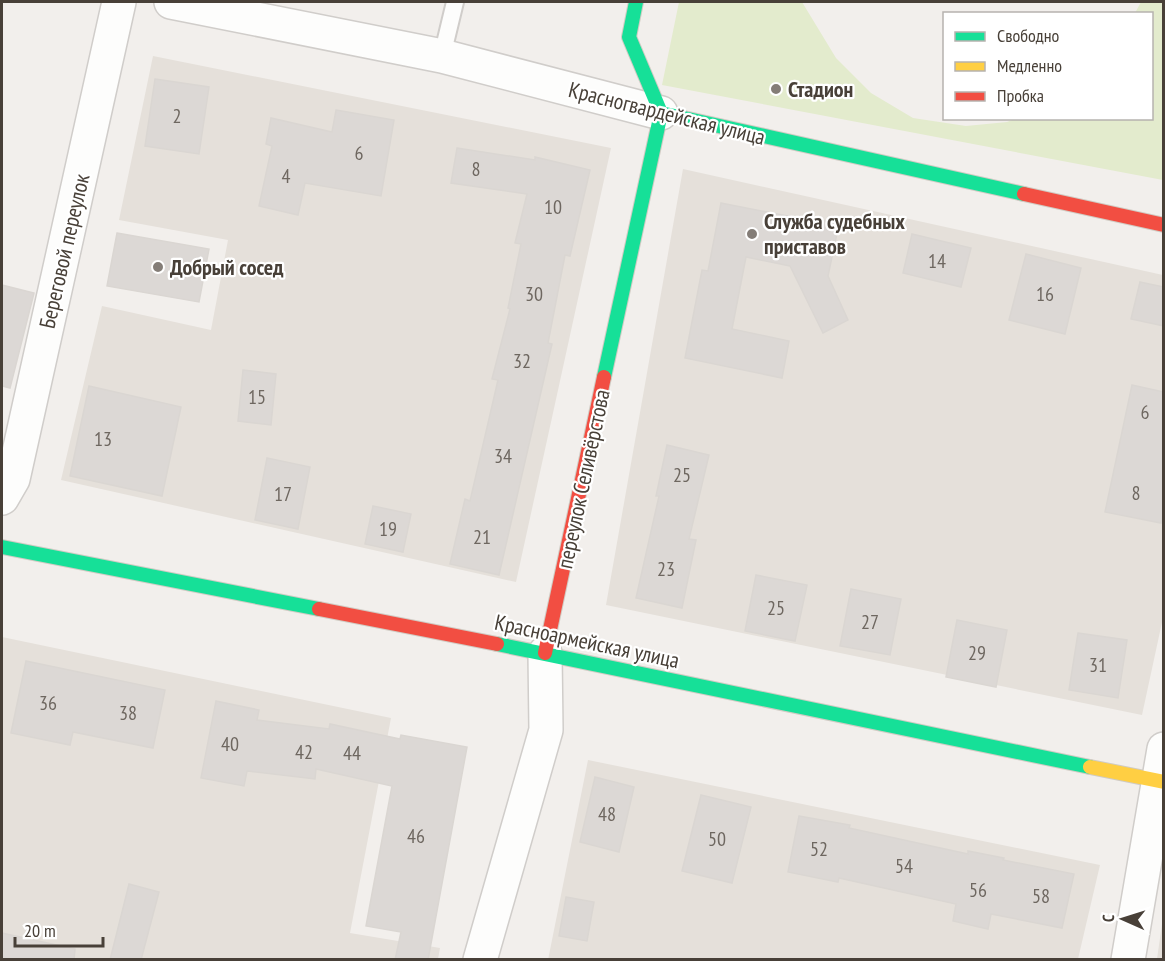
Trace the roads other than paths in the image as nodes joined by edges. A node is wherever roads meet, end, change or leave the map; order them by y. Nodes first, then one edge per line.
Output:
1 (119, 2) edge
2 (171, 2) edge
3 (454, 2) edge
4 (636, 2) edge
5 (442, 57) junction
6 (661, 114) junction
7 (1164, 225) edge
8 (2, 498) edge
9 (2, 547) edge
10 (545, 653) junction
11 (1161, 770) edge
12 (480, 960) edge
13 (1128, 960) edge

1 - 8 street, Береговой переулок
2 - 5 street, Красногвардейская улица
3 - 5 lane
4 - 6 street
5 - 6 street, Красногвардейская улица
6 - 7 street, Красногвардейская улица
6 - 10 street, переулок Селивёрстова
9 - 10 street, Красноармейская улица
10 - 11 street, Красноармейская улица
10 - 12 street, переулок Селивёрстова
11 - 13 street

